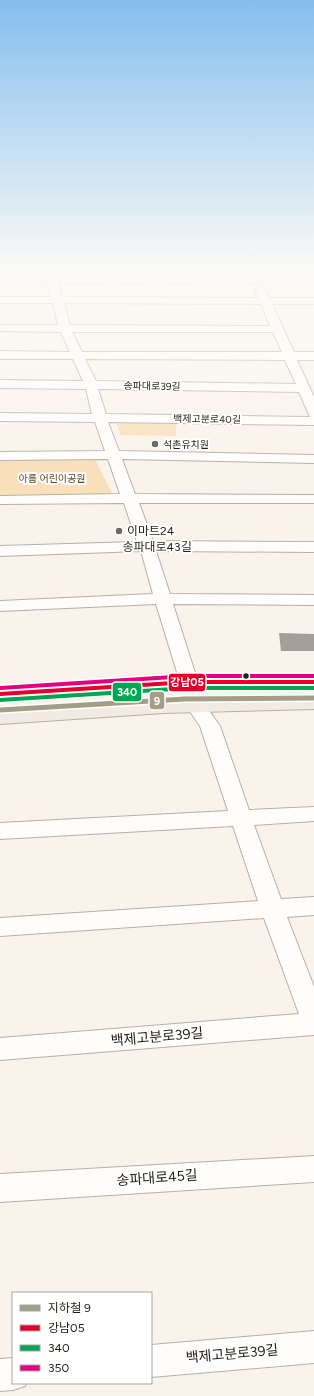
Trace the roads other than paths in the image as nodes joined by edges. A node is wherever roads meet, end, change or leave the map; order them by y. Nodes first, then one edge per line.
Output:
1 (70, 339) edge
2 (282, 339) edge
3 (0, 355) edge
4 (78, 356) junction
5 (289, 356) junction
6 (314, 356) edge
7 (0, 384) edge
8 (91, 385) junction
9 (304, 388) junction
10 (314, 414) edge
11 (0, 417) edge
12 (100, 418) junction
13 (314, 421) edge
14 (114, 455) junction
15 (0, 456) edge
16 (314, 459) edge
17 (129, 498) junction
18 (314, 499) edge
19 (0, 500) edge
20 (147, 546) junction
21 (314, 547) edge
22 (0, 551) edge
23 (164, 599) junction
24 (314, 600) edge
25 (0, 606) edge
26 (189, 682) junction
27 (314, 682) edge
28 (0, 694) edge
29 (314, 702) edge
30 (196, 706) junction
31 (0, 717) edge
32 (314, 814) edge
33 (242, 817) junction
34 (0, 831) edge
35 (314, 906) edge
36 (272, 908) junction
37 (0, 927) edge
38 (314, 1020) edge
39 (314, 1024) edge
40 (0, 1050) edge
41 (314, 1168) edge
42 (0, 1188) edge
43 (314, 1347) edge
44 (152, 1362) edge
45 (12, 1374) edge
46 (0, 1375) edge

1 - 4 street
2 - 5 street
3 - 4 street
4 - 5 street
4 - 8 street
5 - 6 street
5 - 9 street
7 - 8 street, 송파대로39길
8 - 9 street, 송파대로39길
8 - 12 street
9 - 10 street
11 - 12 street, 백제고분로40길
12 - 13 street, 백제고분로40길
12 - 14 street
14 - 15 street
14 - 16 street
14 - 17 street
17 - 18 street
17 - 19 street
17 - 20 street
20 - 21 street, 송파대로43길
20 - 22 street, 송파대로43길
20 - 23 street
23 - 24 street
23 - 25 street
23 - 26 street
26 - 27 main road
26 - 28 main road
29 - 30 main road
30 - 31 main road
30 - 33 street
32 - 33 street
33 - 34 street
33 - 36 street
35 - 36 street
36 - 37 street
36 - 38 street
39 - 40 street, 백제고분로39길
41 - 42 street, 송파대로45길
43 - 44 street, 백제고분로39길
45 - 46 street

